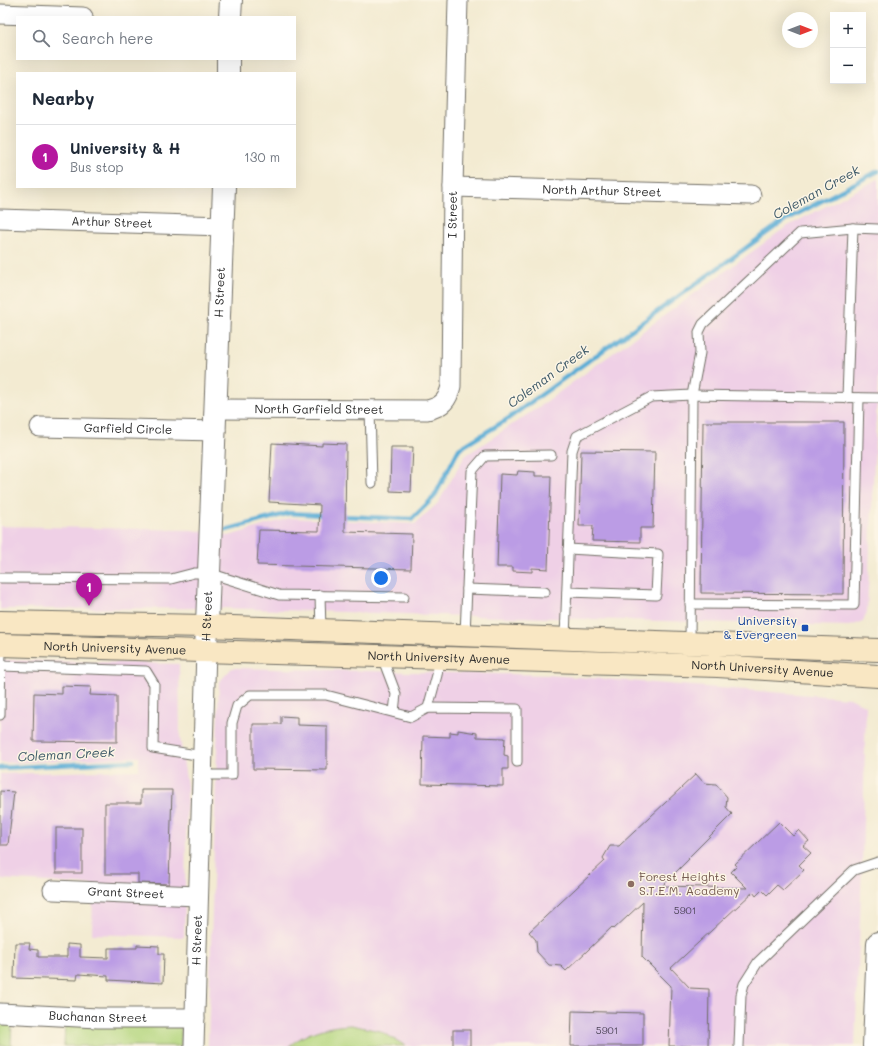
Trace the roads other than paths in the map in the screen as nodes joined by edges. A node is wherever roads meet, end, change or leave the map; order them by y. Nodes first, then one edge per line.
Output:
1 (231, 0) edge
2 (458, 0) edge
3 (0, 14) edge
4 (55, 16) edge
5 (230, 16) edge
6 (228, 60) edge
7 (228, 72) edge
8 (453, 187) junction
9 (224, 188) edge
10 (751, 195) dead end
11 (0, 219) edge
12 (223, 226) junction
13 (853, 228) junction
14 (878, 230) edge
15 (692, 395) junction
16 (847, 398) junction
17 (859, 398) junction
18 (878, 398) edge
19 (216, 409) junction
20 (370, 410) junction
21 (422, 410) joint
22 (40, 427) dead end
23 (216, 431) junction
24 (551, 455) dead end
25 (372, 483) dead end
26 (568, 548) junction
27 (209, 573) junction
28 (0, 578) edge
29 (467, 589) junction
30 (545, 592) dead end
31 (567, 592) junction
32 (320, 595) junction
33 (404, 597) dead end
34 (690, 604) junction
35 (0, 622) edge
36 (206, 626) junction
37 (321, 630) junction
38 (465, 634) junction
39 (565, 638) junction
40 (690, 643) junction
41 (1, 645) edge
42 (206, 650) junction
43 (878, 650) edge
44 (382, 656) junction
45 (438, 659) junction
46 (1, 666) edge
47 (878, 676) edge
48 (428, 708) junction
49 (394, 712) junction
50 (0, 715) edge
51 (203, 756) junction
52 (517, 762) dead end
53 (202, 775) junction
54 (878, 862) edge
55 (53, 890) dead end
56 (198, 896) junction
57 (878, 943) edge
58 (0, 1013) edge
59 (195, 1018) junction
60 (194, 1046) edge
61 (739, 1046) edge
62 (874, 1046) edge

1 - 5 street
2 - 8 street, I Street
3 - 4 street
6 - 7 street
8 - 10 street, North Arthur Street
8 - 21 street, I Street
9 - 12 street, H Street
11 - 12 street, Arthur Street
12 - 19 street, H Street
13 - 14 lane
13 - 15 lane
13 - 16 lane
15 - 16 lane
15 - 26 lane
15 - 34 lane
16 - 17 lane
17 - 18 lane
17 - 34 lane
19 - 20 street, North Garfield Street
19 - 23 street, H Street
20 - 21 street, North Garfield Street
20 - 25 lane
22 - 23 street, Garfield Circle
23 - 27 street, H Street
24 - 29 lane
26 - 31 lane
26 - 31 lane
27 - 28 lane
27 - 32 lane
27 - 36 street, H Street
29 - 30 lane
29 - 38 lane
31 - 39 lane
32 - 33 lane
32 - 37 lane
34 - 40 lane
35 - 36 main road, North University Avenue
36 - 37 main road, North University Avenue
36 - 42 street, H Street
37 - 38 main road, North University Avenue
38 - 39 main road, North University Avenue
39 - 40 main road, North University Avenue
40 - 43 main road, North University Avenue
41 - 42 main road, North University Avenue
41 - 46 lane
42 - 44 main road, North University Avenue
42 - 51 street, H Street
44 - 45 main road, North University Avenue
44 - 49 lane
45 - 47 main road, North University Avenue
45 - 48 lane
46 - 50 lane
46 - 51 lane
48 - 49 lane
48 - 52 lane
49 - 53 lane
51 - 53 street, H Street
53 - 56 street, H Street
54 - 61 lane
55 - 56 street, Grant Street
56 - 59 street, H Street
57 - 62 street
58 - 59 street, Buchanan Street
59 - 60 street, H Street

